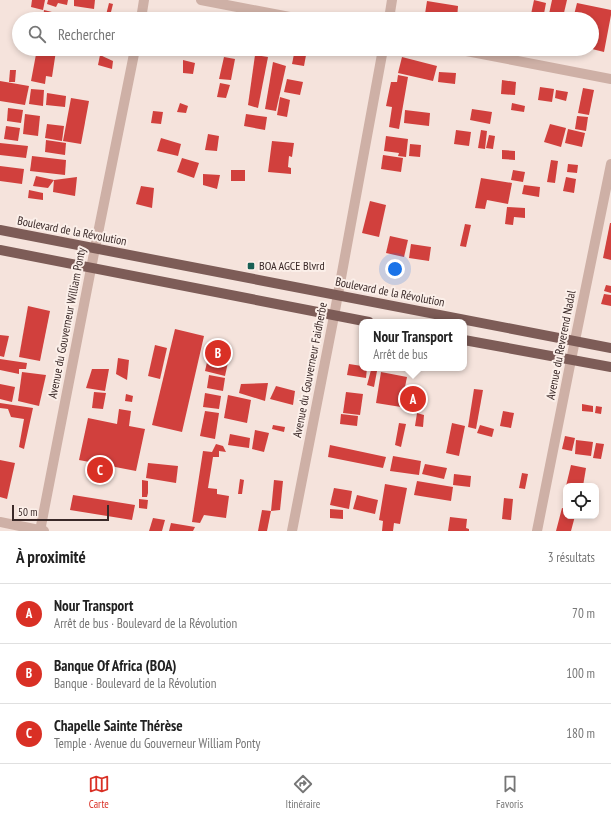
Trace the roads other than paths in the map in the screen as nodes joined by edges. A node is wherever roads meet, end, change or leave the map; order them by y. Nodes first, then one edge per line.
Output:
1 (144, 0) edge
2 (201, 0) edge
3 (392, 0) edge
4 (142, 12) edge
5 (264, 12) edge
6 (390, 12) edge
7 (134, 56) edge
8 (382, 56) edge
9 (492, 56) edge
10 (611, 79) edge
11 (611, 164) edge
12 (0, 230) edge
13 (95, 248) junction
14 (0, 250) edge
15 (92, 267) junction
16 (338, 295) junction
17 (334, 316) junction
18 (461, 319) edge
19 (359, 320) edge
20 (467, 320) edge
21 (467, 341) edge
22 (574, 341) junction
23 (611, 348) edge
24 (571, 360) junction
25 (611, 367) edge
26 (0, 522) edge
27 (41, 531) edge
28 (292, 531) edge
29 (538, 531) edge

1 - 4 street
2 - 5 street
3 - 6 street
7 - 13 street, Avenue du Gouverneur William Ponty
8 - 16 street, Avenue du Gouverneur Faidherbe
9 - 10 street
11 - 22 street, Avenue du Reverend Nadal
12 - 13 main road, Boulevard de la Révolution
13 - 15 street, Avenue du Gouverneur William Ponty
13 - 16 main road, Boulevard de la Révolution
14 - 15 main road
15 - 17 main road
15 - 27 street, Avenue du Gouverneur William Ponty
16 - 17 street, Avenue du Gouverneur Faidherbe
16 - 18 main road, Boulevard de la Révolution
17 - 19 main road
17 - 28 street, Avenue du Gouverneur Faidherbe
20 - 22 main road, Boulevard de la Révolution
21 - 24 main road
22 - 23 main road, Boulevard de la Révolution
22 - 24 street, Avenue du Reverend Nadal
24 - 25 main road
24 - 29 street, Avenue du Reverend Nadal
26 - 27 street

